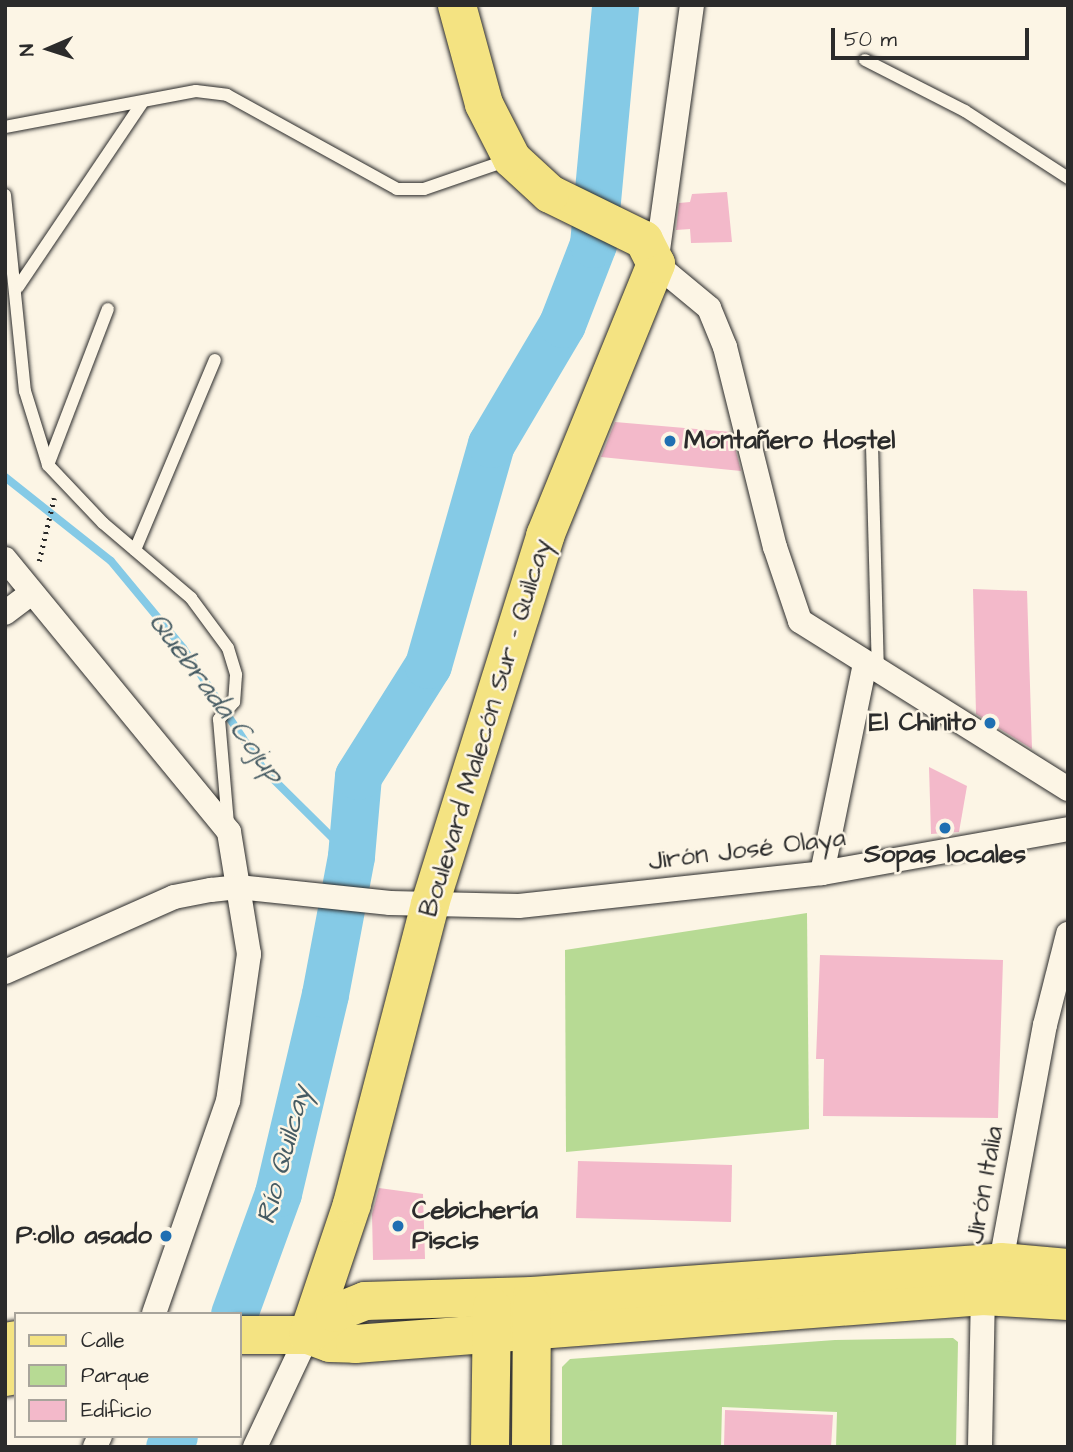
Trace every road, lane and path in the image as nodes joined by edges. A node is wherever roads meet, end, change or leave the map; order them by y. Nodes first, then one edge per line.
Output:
1 (457, 5) edge
2 (692, 5) edge
3 (865, 60) dead end
4 (142, 103) junction
5 (5, 127) edge
6 (512, 159) junction
7 (1068, 178) edge
8 (5, 195) edge
9 (650, 252) junction
10 (18, 287) junction
11 (108, 309) dead end
12 (215, 360) dead end
13 (872, 445) dead end
14 (48, 465) junction
15 (53, 506) dead end
16 (44, 540) dead end
17 (135, 550) junction
18 (5, 559) edge
19 (32, 593) junction
20 (5, 613) edge
21 (872, 668) junction
22 (1068, 789) edge
23 (1068, 829) edge
24 (229, 832) junction
25 (822, 873) junction
26 (256, 889) junction
27 (430, 904) junction
28 (1068, 934) edge
29 (5, 972) edge
30 (1001, 1262) junction
31 (1068, 1268) edge
32 (982, 1296) junction
33 (1068, 1301) edge
34 (155, 1312) edge
35 (532, 1313) junction
36 (491, 1315) junction
37 (275, 1335) edge
38 (255, 1447) edge
39 (490, 1447) edge
40 (531, 1447) edge
41 (980, 1447) edge

1 - 6 main road
2 - 9 street, Boulevard Malecón Sur - Quilcay
3 - 7 lane
4 - 5 lane
4 - 6 lane
4 - 10 lane
6 - 9 main road
8 - 10 lane
9 - 21 street
9 - 27 main road, Boulevard Malecón Sur - Quilcay
10 - 14 lane
11 - 14 lane
12 - 17 lane
13 - 21 lane
14 - 17 lane
15 - 16 path
17 - 24 lane
18 - 19 street
19 - 20 street
19 - 24 street
21 - 22 street
21 - 25 street
23 - 25 street, Jirón José Olaya
24 - 26 street
25 - 27 street, Jirón José Olaya
26 - 27 street, Jirón José Olaya
26 - 29 street, Jirón José Olaya
26 - 34 street
27 - 37 main road, Boulevard Malecón Sur - Quilcay
28 - 30 street, Jirón Italia
30 - 31 main road
30 - 32 street, Jirón Italia
30 - 35 main road
32 - 33 main road
32 - 35 main road
32 - 41 street, Jirón Italia
35 - 36 main road
35 - 40 main road
36 - 37 main road
36 - 39 main road
37 - 38 street, Boulevard Malecón Sur - Quilcay

